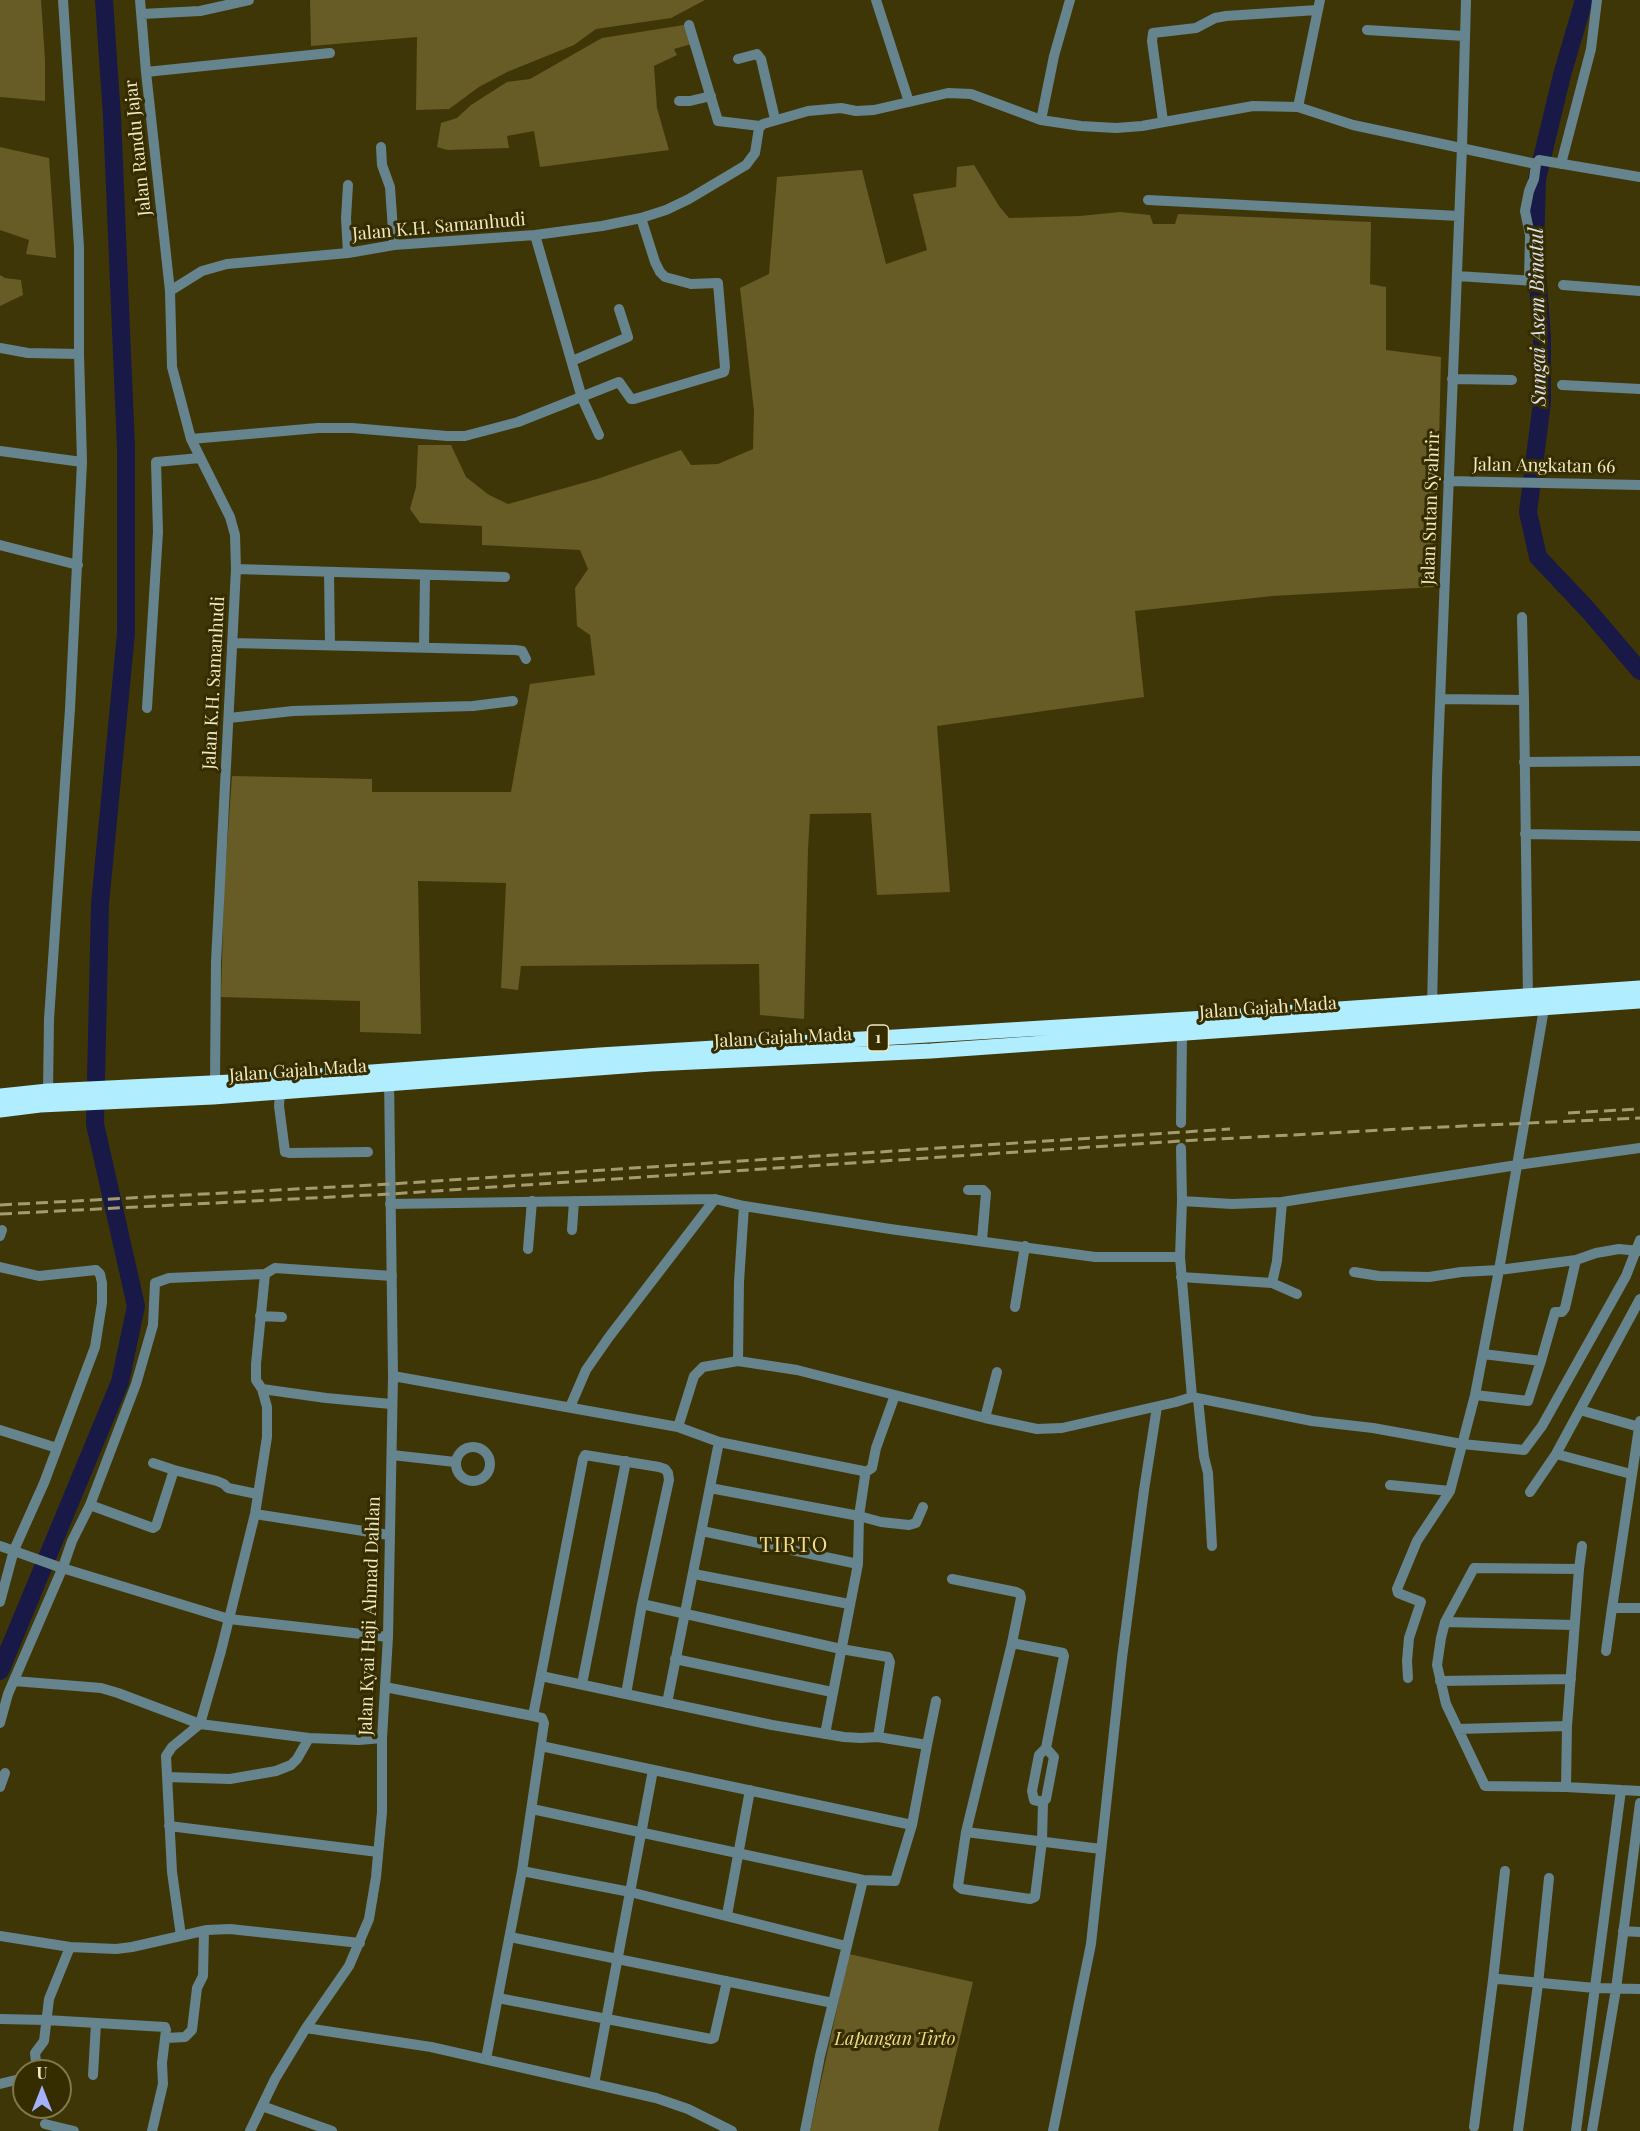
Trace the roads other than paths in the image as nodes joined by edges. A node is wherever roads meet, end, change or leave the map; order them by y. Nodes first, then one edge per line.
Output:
1 (63, 0) edge
2 (141, 0) edge
3 (249, 0) edge
4 (876, 0) edge
5 (1070, 0) edge
6 (1466, 0) edge
7 (1597, 0) edge
8 (1319, 5) edge
9 (149, 13) junction
10 (689, 25) dead end
11 (1367, 30) dead end
12 (1464, 36) junction
13 (330, 53) dead end
14 (738, 59) dead end
15 (155, 71) junction
16 (711, 96) junction
17 (679, 101) dead end
18 (909, 102) junction
19 (1298, 107) junction
20 (775, 119) junction
21 (1041, 120) junction
22 (1163, 122) junction
23 (760, 126) junction
24 (381, 147) dead end
25 (1462, 147) junction
26 (1538, 162) junction
27 (1560, 164) junction
28 (1640, 177) edge
29 (348, 184) dead end
30 (1148, 200) dead end
31 (1459, 216) junction
32 (641, 218) junction
33 (535, 235) junction
34 (394, 245) junction
35 (348, 253) junction
36 (1456, 276) junction
37 (1563, 285) dead end
38 (170, 291) junction
39 (1640, 291) edge
40 (620, 309) dead end
41 (0, 348) edge
42 (69, 355) junction
43 (572, 361) junction
44 (1452, 379) junction
45 (1512, 380) dead end
46 (1562, 385) dead end
47 (1640, 389) edge
48 (582, 398) junction
49 (599, 435) dead end
50 (191, 439) junction
51 (0, 451) edge
52 (200, 458) junction
53 (82, 462) junction
54 (1448, 481) junction
55 (1640, 485) edge
56 (0, 545) edge
57 (78, 565) junction
58 (236, 569) junction
59 (329, 572) junction
60 (425, 575) junction
61 (505, 577) dead end
62 (1522, 617) dead end
63 (233, 643) junction
64 (330, 644) junction
65 (423, 647) junction
66 (526, 659) dead end
67 (1442, 699) junction
68 (1524, 700) junction
69 (513, 701) dead end
70 (147, 708) dead end
71 (229, 718) junction
72 (1640, 760) edge
73 (1524, 762) junction
74 (1525, 834) junction
75 (1640, 836) edge
76 (1640, 988) edge
77 (1545, 1001) junction
78 (1640, 1001) edge
79 (1528, 1002) junction
80 (1432, 1009) junction
81 (1182, 1034) junction
82 (496, 1069) junction
83 (389, 1077) junction
84 (215, 1082) junction
85 (48, 1091) junction
86 (280, 1092) junction
87 (116, 1095) junction
88 (0, 1096) edge
89 (70, 1097) junction
90 (0, 1110) edge
91 (1180, 1123) dead end
92 (1181, 1148) dead end
93 (1640, 1148) edge
94 (368, 1152) dead end
95 (1517, 1165) junction
96 (968, 1190) dead end
97 (715, 1199) junction
98 (532, 1201) junction
99 (574, 1201) junction
100 (1182, 1201) junction
101 (1282, 1202) junction
102 (390, 1204) junction
103 (744, 1206) junction
104 (572, 1230) dead end
105 (982, 1240) junction
106 (1025, 1246) junction
107 (1639, 1247) edge
108 (528, 1249) dead end
109 (1180, 1257) junction
110 (1576, 1260) junction
111 (0, 1267) edge
112 (1499, 1270) junction
113 (1354, 1272) dead end
114 (265, 1274) junction
115 (392, 1276) junction
116 (1181, 1277) junction
117 (1272, 1283) junction
118 (1297, 1294) dead end
119 (1640, 1299) edge
120 (1014, 1307) dead end
121 (260, 1316) junction
122 (282, 1317) dead end
123 (1483, 1354) junction
124 (738, 1361) junction
125 (1541, 1361) junction
126 (997, 1372) dead end
127 (393, 1376) junction
128 (262, 1389) junction
129 (895, 1395) junction
130 (1475, 1395) junction
131 (1195, 1398) junction
132 (392, 1404) junction
133 (570, 1407) junction
134 (1156, 1407) junction
135 (1580, 1410) junction
136 (985, 1418) junction
137 (1639, 1424) edge
138 (678, 1427) junction
139 (0, 1430) edge
140 (719, 1442) junction
141 (1462, 1444) junction
142 (57, 1448) junction
143 (1556, 1454) junction
144 (392, 1455) junction
145 (626, 1461) junction
146 (455, 1462) dead end
147 (153, 1463) dead end
148 (174, 1470) junction
149 (864, 1473) junction
150 (1631, 1474) junction
151 (1390, 1485) dead end
152 (710, 1488) junction
153 (1450, 1491) junction
154 (1530, 1492) dead end
155 (257, 1494) junction
156 (90, 1505) junction
157 (922, 1507) dead end
158 (255, 1514) junction
159 (859, 1515) junction
160 (702, 1531) junction
161 (389, 1535) junction
162 (0, 1546) edge
163 (1212, 1546) dead end
164 (1582, 1546) dead end
165 (14, 1550) junction
166 (858, 1564) junction
167 (61, 1567) junction
168 (1579, 1569) junction
169 (694, 1574) junction
170 (951, 1579) dead end
171 (0, 1602) edge
172 (642, 1604) junction
173 (849, 1604) junction
174 (1612, 1608) junction
175 (1640, 1608) edge
176 (685, 1614) junction
177 (229, 1619) junction
178 (1445, 1622) junction
179 (1574, 1624) junction
180 (388, 1637) junction
181 (1012, 1643) junction
182 (841, 1649) junction
183 (1606, 1651) dead end
184 (675, 1659) junction
185 (541, 1676) junction
186 (1408, 1678) dead end
187 (1571, 1679) junction
188 (14, 1681) junction
189 (1440, 1681) junction
190 (582, 1684) junction
191 (386, 1687) junction
192 (832, 1692) junction
193 (626, 1694) junction
194 (936, 1701) dead end
195 (667, 1703) junction
196 (533, 1716) junction
197 (0, 1723) edge
198 (200, 1724) junction
199 (1567, 1726) junction
200 (1458, 1729) junction
201 (825, 1734) junction
202 (878, 1737) junction
203 (309, 1738) junction
204 (382, 1738) junction
205 (927, 1745) junction
206 (541, 1746) junction
207 (653, 1770) junction
208 (5, 1773) dead end
209 (167, 1777) junction
210 (0, 1787) edge
211 (1566, 1787) junction
212 (750, 1790) junction
213 (1621, 1790) junction
214 (1640, 1791) edge
215 (1640, 1803) edge
216 (532, 1809) junction
217 (169, 1826) junction
218 (912, 1826) junction
219 (966, 1832) junction
220 (642, 1833) junction
221 (1042, 1841) junction
222 (1101, 1849) junction
223 (378, 1852) junction
224 (738, 1853) junction
225 (522, 1871) junction
226 (1505, 1871) dead end
227 (1549, 1878) dead end
228 (863, 1880) junction
229 (630, 1892) junction
230 (727, 1916) junction
231 (204, 1931) junction
232 (1623, 1931) junction
233 (1640, 1932) edge
234 (0, 1936) edge
235 (181, 1936) junction
236 (510, 1937) junction
237 (360, 1943) junction
238 (846, 1946) junction
239 (70, 1947) junction
240 (618, 1958) junction
241 (1492, 1980) junction
242 (727, 1981) junction
243 (1538, 1984) junction
244 (1595, 1988) junction
245 (1616, 1989) junction
246 (1640, 1989) edge
247 (498, 1998) junction
248 (833, 2003) junction
249 (0, 2019) edge
250 (606, 2019) junction
251 (46, 2020) junction
252 (96, 2023) junction
253 (306, 2028) junction
254 (166, 2038) junction
255 (36, 2059) edge
256 (486, 2059) junction
257 (93, 2075) dead end
258 (594, 2084) junction
259 (262, 2106) junction
260 (45, 2124) dead end
261 (1474, 2127) dead end
262 (74, 2131) edge
263 (152, 2131) edge
264 (250, 2131) edge
265 (333, 2131) edge
266 (732, 2131) edge
267 (805, 2131) edge
268 (1053, 2131) edge
269 (1518, 2131) edge
270 (1576, 2131) edge
271 (1592, 2131) edge

1 - 42 street
2 - 9 street, Jalan Randu Jajar
3 - 9 street
4 - 18 street
5 - 21 street
6 - 12 street, Jalan Sutan Syahrir
7 - 27 street
8 - 19 street
8 - 22 street
9 - 15 street, Jalan Randu Jajar
10 - 16 street
11 - 12 street
12 - 25 street, Jalan Sutan Syahrir
13 - 15 street
14 - 20 street
15 - 38 street, Jalan Randu Jajar
16 - 17 street
16 - 23 street
18 - 20 street
18 - 21 street
19 - 22 street
19 - 25 street
20 - 23 street
21 - 22 street
23 - 32 street, Jalan K.H. Samanhudi
24 - 34 street
25 - 26 street
25 - 31 street, Jalan Sutan Syahrir
26 - 27 street
26 - 36 street
27 - 28 street
29 - 35 street
30 - 31 street
31 - 36 street, Jalan Sutan Syahrir
32 - 33 street, Jalan K.H. Samanhudi
32 - 48 street
33 - 34 street, Jalan K.H. Samanhudi
33 - 43 street
34 - 35 street, Jalan K.H. Samanhudi
35 - 38 street, Jalan K.H. Samanhudi
36 - 44 street, Jalan Sutan Syahrir
37 - 39 street
38 - 50 street, Jalan K.H. Samanhudi
40 - 43 street
41 - 42 street
42 - 53 street
43 - 48 street
44 - 45 street
44 - 54 street, Jalan Sutan Syahrir
46 - 47 street
48 - 49 street
48 - 50 street
50 - 52 street, Jalan K.H. Samanhudi
51 - 53 street
52 - 58 street, Jalan K.H. Samanhudi
52 - 70 street
53 - 57 street
54 - 55 street, Jalan Angkatan 66
54 - 67 street, Jalan Sutan Syahrir
56 - 57 street
57 - 85 street
58 - 59 street
58 - 63 street, Jalan K.H. Samanhudi
59 - 60 street
59 - 64 street
60 - 61 street
60 - 65 street
62 - 68 street
63 - 64 street
63 - 71 street, Jalan K.H. Samanhudi
64 - 65 street
65 - 66 street
67 - 68 street
67 - 80 street, Jalan Sutan Syahrir
68 - 73 street
69 - 71 street
71 - 84 street, Jalan K.H. Samanhudi
72 - 73 street
73 - 74 street
74 - 75 street
74 - 79 street
76 - 77 highway, Jalan Gajah Mada / 1
77 - 78 highway, Jalan Gajah Mada / 1
77 - 79 highway, Jalan Gajah Mada / 1
77 - 95 street
79 - 80 highway, Jalan Gajah Mada / 1
80 - 81 highway, Jalan Gajah Mada / 1
80 - 82 highway, Jalan Gajah Mada / 1
81 - 82 highway, Jalan Gajah Mada / 1
81 - 91 street
82 - 83 highway, Jalan Gajah Mada / 1
83 - 84 highway, Jalan Gajah Mada / 1
83 - 86 highway, Jalan Gajah Mada / 1
83 - 102 street, Jalan Kyai Haji Ahmad Dahlan
84 - 87 highway, Jalan Gajah Mada / 1
85 - 88 highway, Jalan Gajah Mada / 1
85 - 89 highway, Jalan Gajah Mada / 1
86 - 87 highway, Jalan Gajah Mada / 1
86 - 94 street
87 - 89 highway, Jalan Gajah Mada / 1
89 - 90 highway, Jalan Gajah Mada / 1
92 - 100 street
93 - 95 street
95 - 101 street
95 - 112 street
96 - 105 street
97 - 99 street
97 - 103 street
97 - 133 street
98 - 99 street
98 - 102 street
98 - 108 street
99 - 104 street
100 - 101 street
100 - 109 street
101 - 117 street
102 - 115 street, Jalan Kyai Haji Ahmad Dahlan
103 - 105 street
103 - 124 street
105 - 106 street
106 - 109 street
106 - 120 street
107 - 110 street
107 - 141 street
109 - 116 street
110 - 112 street
110 - 125 street
111 - 142 street
112 - 113 street
112 - 123 street
114 - 115 street
114 - 121 street
114 - 156 street
115 - 127 street, Jalan Kyai Haji Ahmad Dahlan
116 - 117 street
116 - 131 street
117 - 118 street
119 - 135 street
121 - 122 street
121 - 128 street
123 - 125 street
123 - 130 street
124 - 129 street
124 - 138 street
125 - 130 street
126 - 136 street
127 - 132 street, Jalan Kyai Haji Ahmad Dahlan
127 - 133 street
128 - 132 street
128 - 155 street
129 - 136 street
129 - 149 street
130 - 141 street
131 - 134 street
131 - 141 street
131 - 163 street
132 - 144 street, Jalan Kyai Haji Ahmad Dahlan
133 - 138 street
134 - 136 street
134 - 222 street
135 - 137 street
135 - 143 street
137 - 150 street
138 - 140 street
139 - 142 street
140 - 149 street
140 - 152 street
141 - 153 street
142 - 165 street
143 - 150 street
143 - 154 street
144 - 146 street
144 - 161 street, Jalan Kyai Haji Ahmad Dahlan
145 - 172 street
145 - 185 street
145 - 190 street
147 - 148 street
148 - 155 street
148 - 156 street
149 - 159 street
150 - 174 street
151 - 153 street
152 - 159 street
152 - 160 street
153 - 186 street
155 - 158 street
156 - 167 street
157 - 159 street
158 - 161 street
158 - 177 street
159 - 166 street
160 - 166 street
160 - 169 street
161 - 180 street, Jalan Kyai Haji Ahmad Dahlan
162 - 165 street
164 - 168 street
165 - 167 street
165 - 171 street
166 - 173 street
167 - 177 street
167 - 188 street
168 - 178 street
168 - 179 street
169 - 173 street
169 - 176 street
170 - 181 street
172 - 176 street
172 - 193 street
173 - 182 street
174 - 175 street
174 - 183 street
176 - 182 street
176 - 184 street
177 - 180 street
177 - 198 street
178 - 179 street
178 - 189 street
179 - 187 street
180 - 191 street, Jalan Kyai Haji Ahmad Dahlan
181 - 219 street
181 - 221 street
182 - 192 street
182 - 202 street
184 - 192 street
184 - 195 street
185 - 190 street
185 - 196 street
187 - 189 street
187 - 199 street
188 - 197 street
188 - 198 street
189 - 200 street
190 - 193 street
191 - 196 street
191 - 204 street, Jalan Kyai Haji Ahmad Dahlan
192 - 201 street
193 - 195 street
194 - 205 street
195 - 201 street
196 - 206 street
198 - 203 street
198 - 209 street
199 - 200 street
199 - 211 street
200 - 211 street
201 - 202 street
202 - 205 street
203 - 204 street
203 - 209 street
204 - 223 street, Jalan Kyai Haji Ahmad Dahlan
205 - 218 street
206 - 207 street
206 - 216 street
207 - 212 street
207 - 220 street
208 - 210 street
209 - 217 street
211 - 213 street
212 - 218 street
212 - 224 street
213 - 214 street
213 - 244 street
215 - 232 street
216 - 220 street
216 - 225 street
217 - 223 street
217 - 235 street
218 - 228 street
219 - 221 street
219 - 221 street
220 - 224 street
220 - 229 street
221 - 222 street
222 - 268 street
223 - 237 street, Jalan Kyai Haji Ahmad Dahlan
224 - 228 street
224 - 230 street
225 - 229 street
225 - 236 street
226 - 241 street
227 - 243 street
228 - 238 street
229 - 230 street
229 - 240 street
230 - 238 street
231 - 235 street
231 - 237 street
231 - 254 street
232 - 233 street
232 - 245 street
234 - 239 street
235 - 239 street
236 - 240 street
236 - 247 street
237 - 253 street, Jalan Kyai Haji Ahmad Dahlan
238 - 248 street
239 - 251 street
240 - 242 street
240 - 250 street
241 - 243 street
241 - 261 street
242 - 248 street
242 - 250 street
243 - 244 street
243 - 269 street
244 - 245 street
244 - 270 street
245 - 246 street
245 - 271 street
247 - 250 street
247 - 256 street
248 - 267 street
249 - 251 street
250 - 258 street
251 - 252 street
251 - 255 street
252 - 254 street
252 - 257 street
253 - 256 street
253 - 259 street, Jalan Kyai Haji Ahmad Dahlan
254 - 263 street
256 - 258 street
258 - 266 street
259 - 264 street, Jalan Kyai Haji Ahmad Dahlan
259 - 265 street
260 - 262 street

